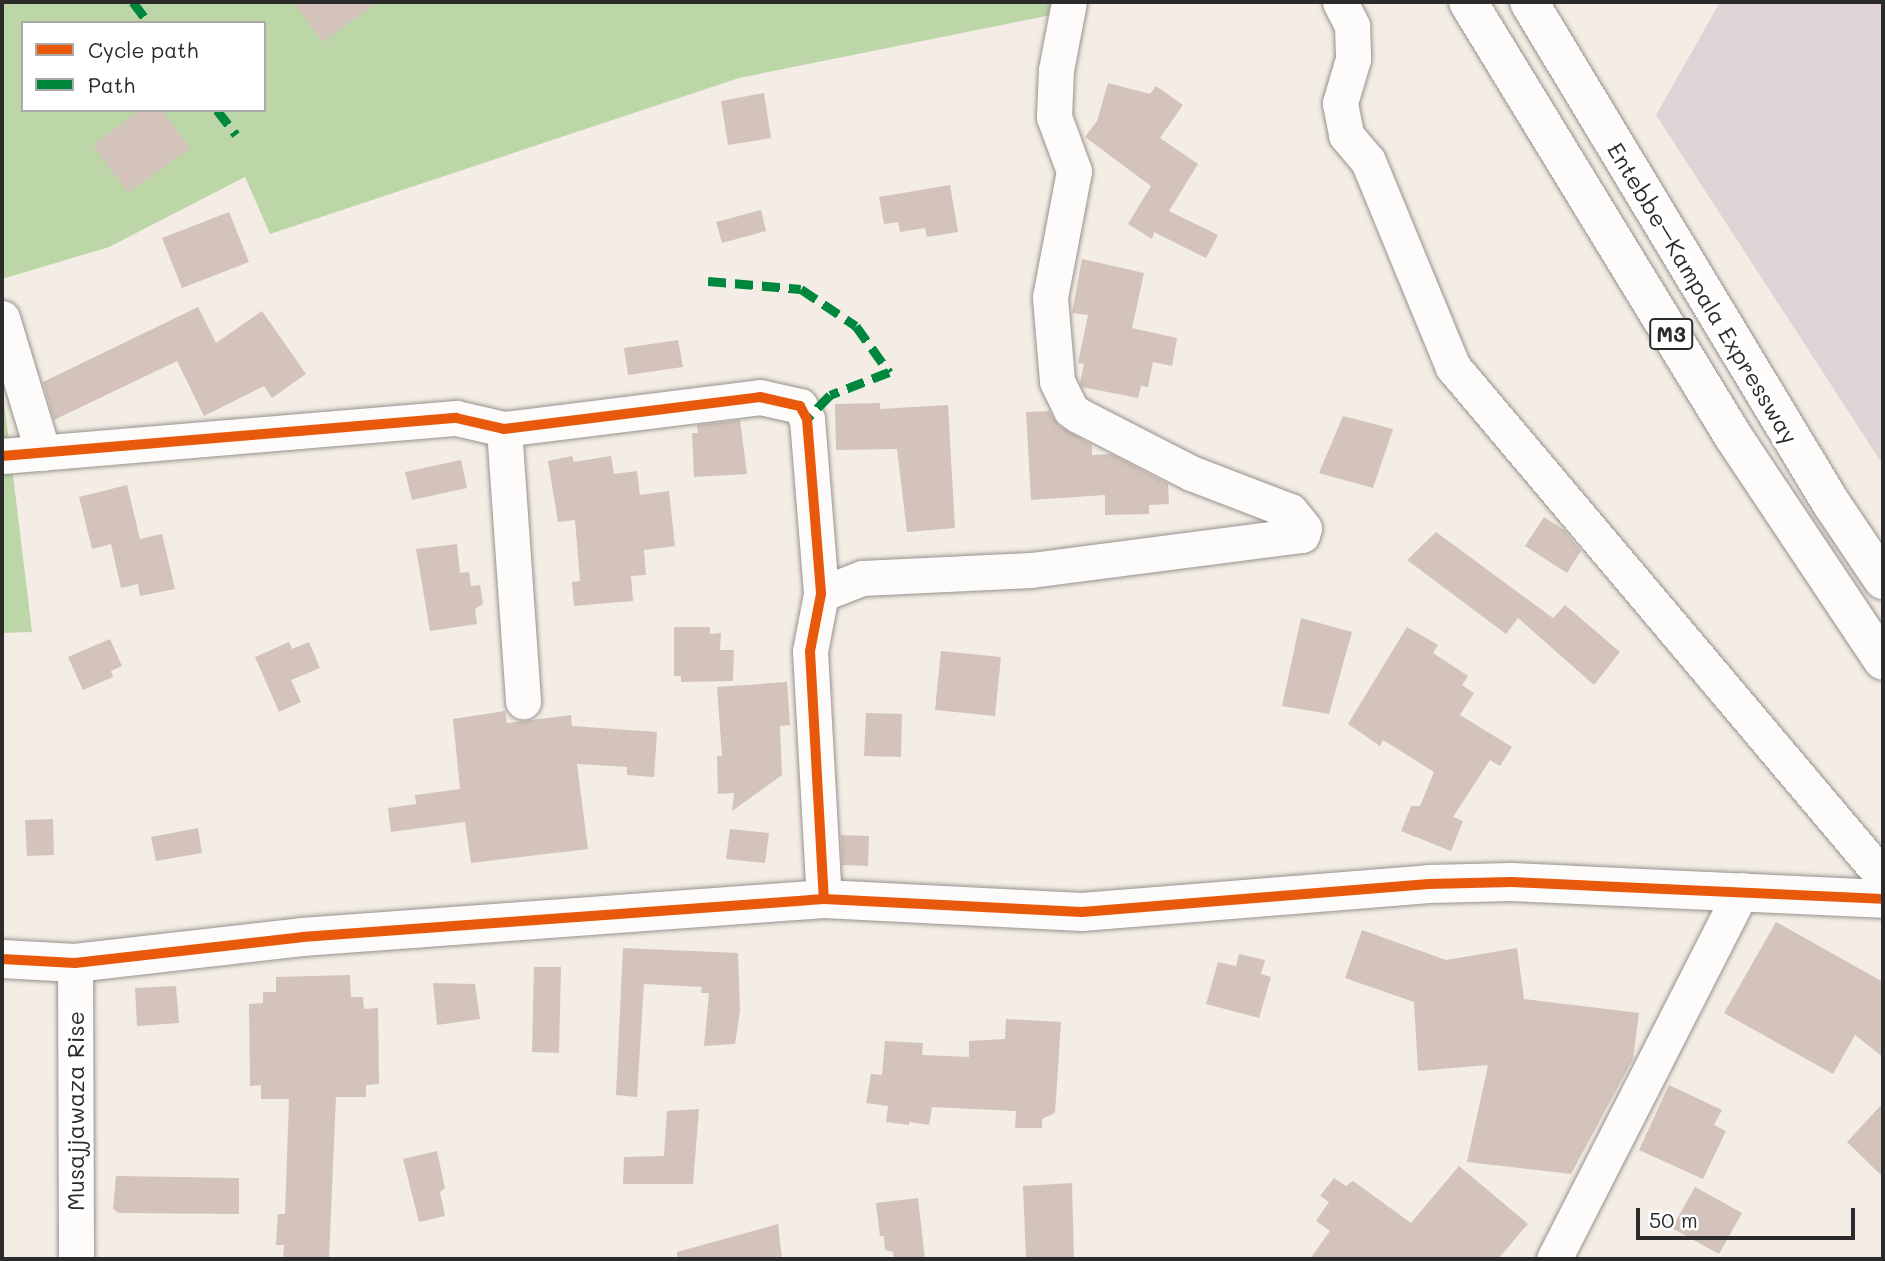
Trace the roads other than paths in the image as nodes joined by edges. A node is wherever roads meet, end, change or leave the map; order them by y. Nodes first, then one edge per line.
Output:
1 (1069, 2) edge
2 (1340, 2) edge
3 (1468, 2) edge
4 (1529, 2) edge
5 (2, 318) edge
6 (504, 429) junction
7 (43, 453) junction
8 (2, 456) edge
9 (1883, 580) edge
10 (821, 594) junction
11 (1883, 661) edge
12 (523, 701) dead end
13 (1883, 877) edge
14 (1742, 890) junction
15 (824, 899) junction
16 (1883, 899) edge
17 (2, 959) edge
18 (75, 963) junction
19 (75, 1259) edge
20 (1554, 1259) edge

1 - 10 street
2 - 13 street
3 - 11 main road, Entebbe–Kampala Expressway / M3
4 - 9 main road, Entebbe–Kampala Expressway / M3
5 - 7 street
6 - 7 street
6 - 10 street
6 - 12 street
7 - 8 street
10 - 15 street
14 - 15 main road
14 - 16 main road
14 - 20 street
15 - 18 main road
17 - 18 main road
18 - 19 street, Musajjawaza Rise

